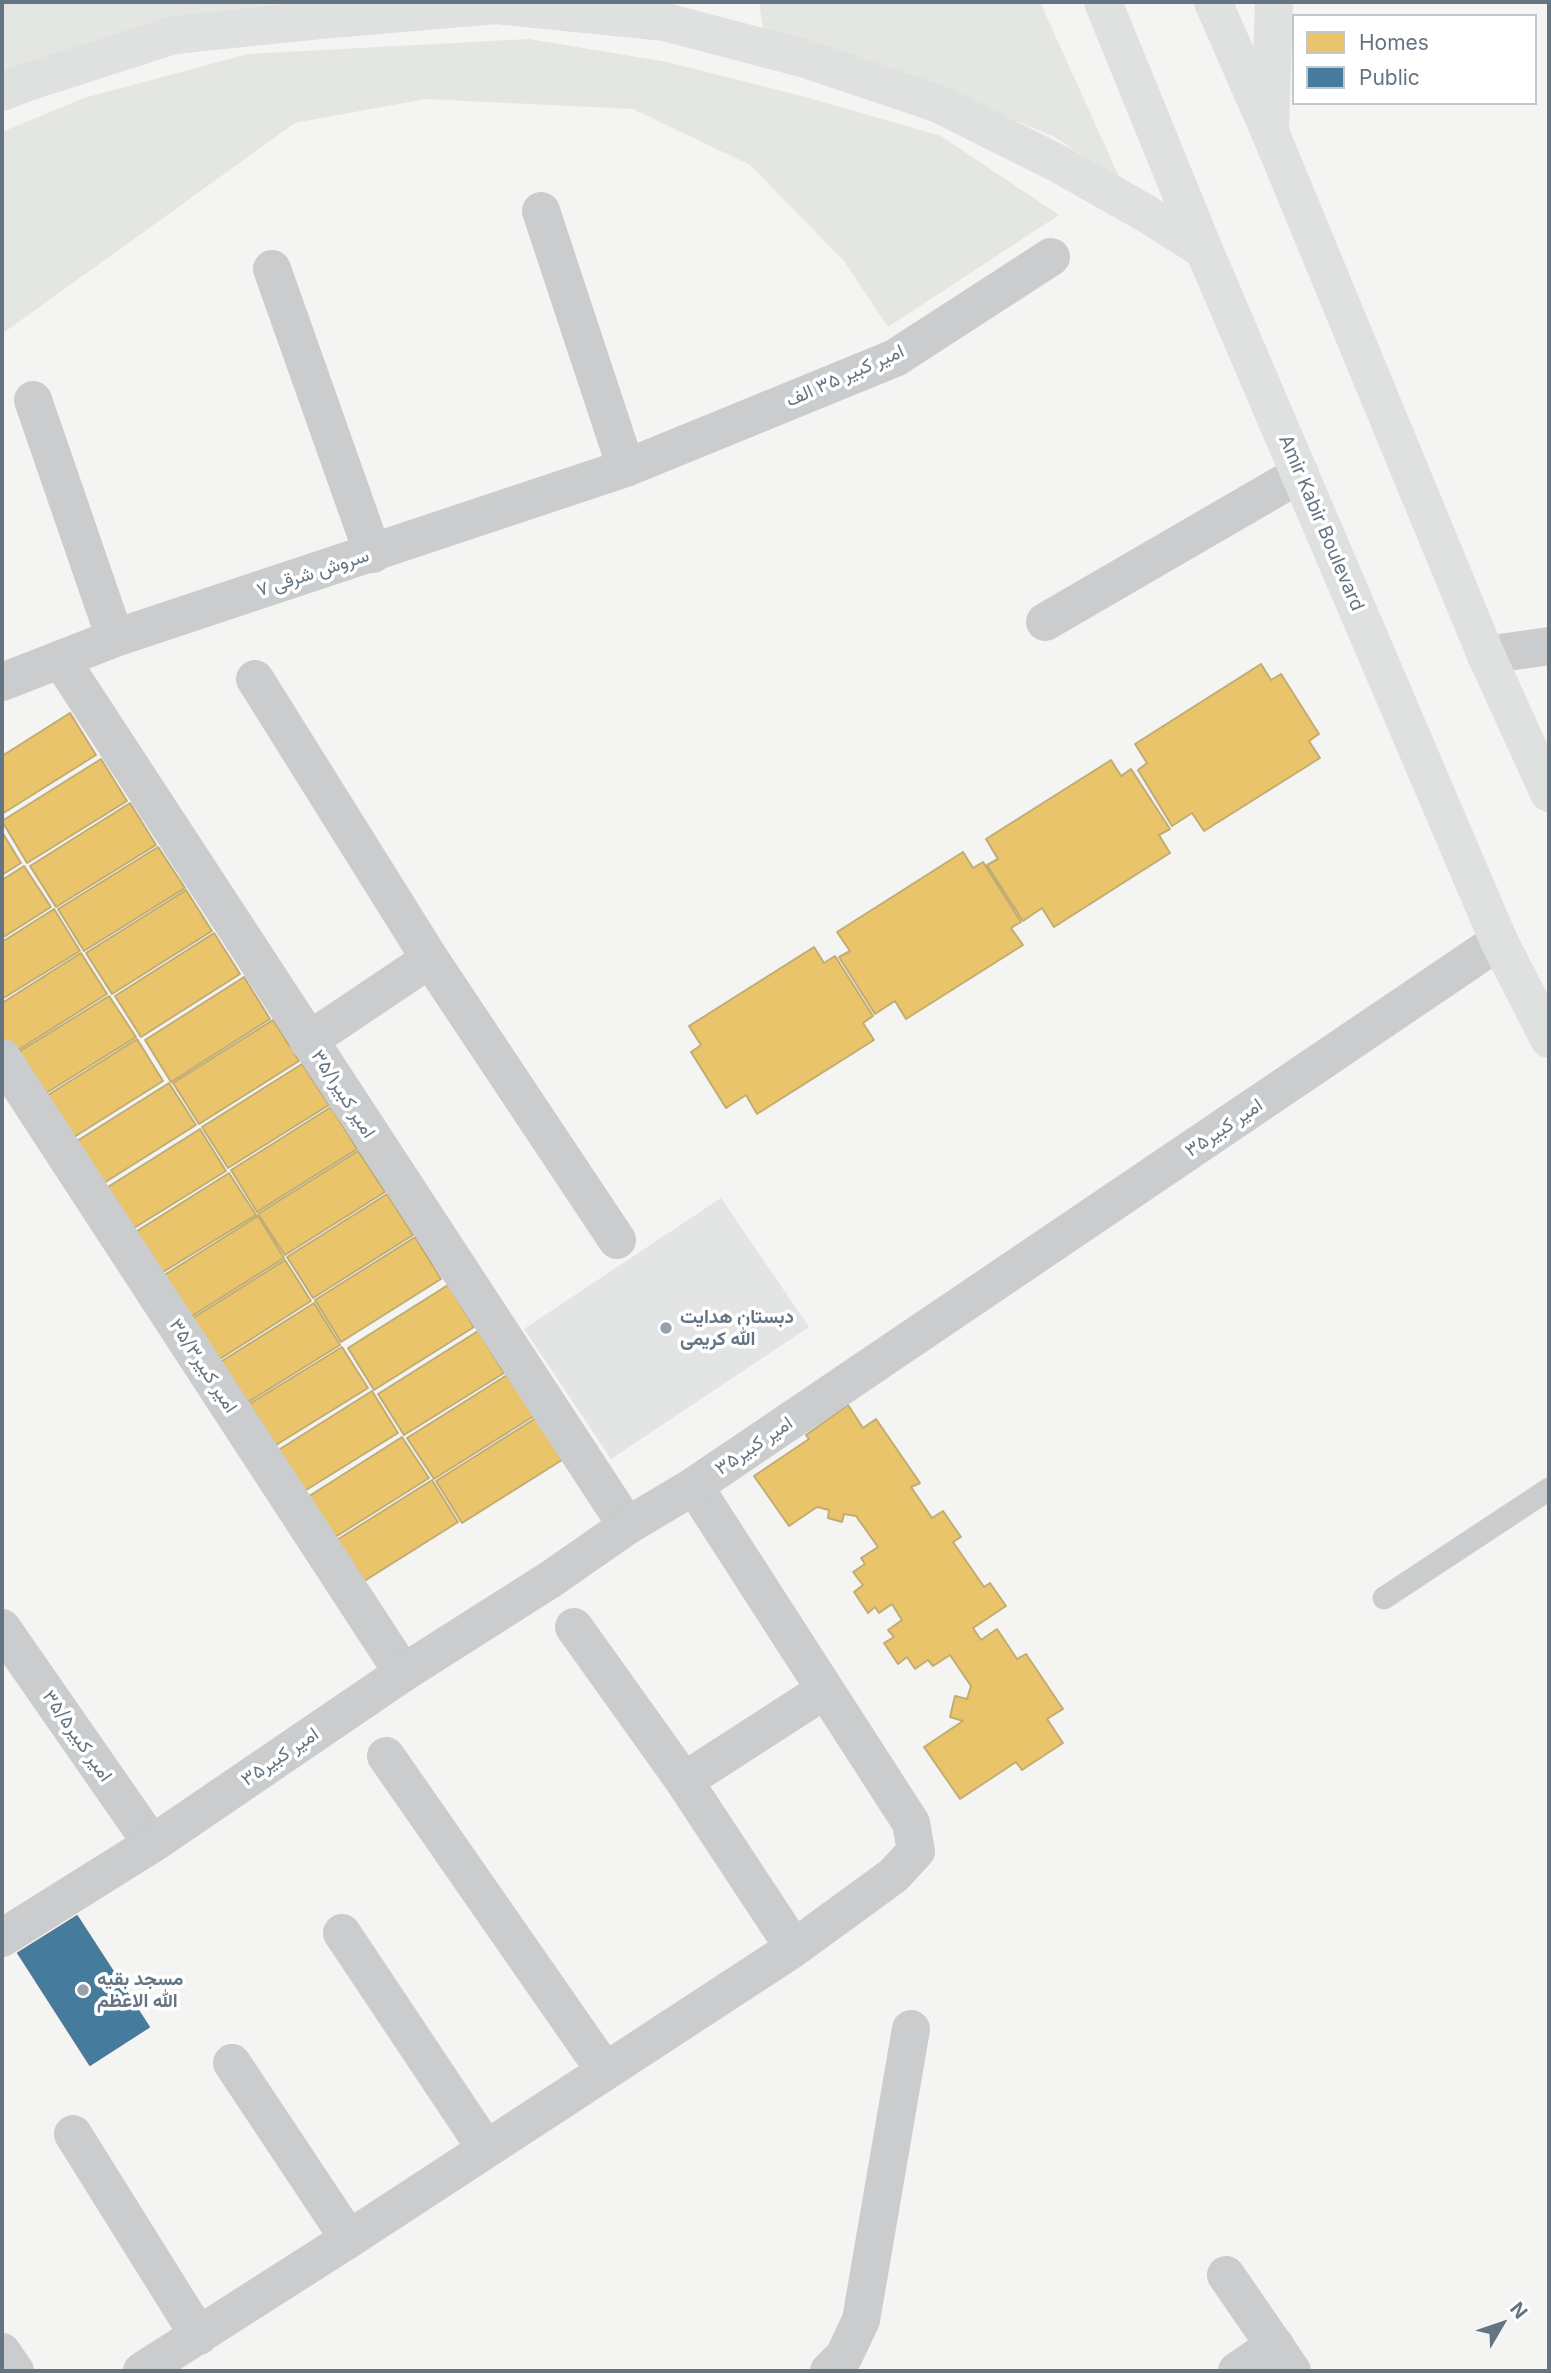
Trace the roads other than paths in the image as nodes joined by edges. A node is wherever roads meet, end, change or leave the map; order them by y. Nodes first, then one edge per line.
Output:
1 (1103, 2) edge
2 (1213, 2) edge
3 (1275, 2) edge
4 (2, 92) edge
5 (1270, 132) junction
6 (541, 211) dead end
7 (1204, 250) junction
8 (1051, 257) dead end
9 (272, 269) dead end
10 (33, 400) dead end
11 (626, 468) junction
12 (1300, 474) junction
13 (373, 554) junction
14 (1045, 622) dead end
15 (115, 638) junction
16 (1549, 646) edge
17 (1486, 655) junction
18 (61, 660) junction
19 (254, 680) dead end
20 (2, 682) edge
21 (1549, 793) edge
22 (1499, 941) junction
23 (430, 959) junction
24 (1549, 1040) edge
25 (308, 1041) junction
26 (2, 1058) edge
27 (617, 1240) dead end
28 (694, 1486) junction
29 (1549, 1489) edge
30 (627, 1527) junction
31 (1384, 1598) dead end
32 (575, 1627) dead end
33 (2, 1628) edge
34 (403, 1673) junction
35 (825, 1690) junction
36 (386, 1756) dead end
37 (684, 1781) junction
38 (152, 1844) junction
39 (342, 1933) dead end
40 (2, 1938) edge
41 (794, 1948) junction
42 (911, 2029) dead end
43 (232, 2063) dead end
44 (605, 2071) junction
45 (73, 2134) dead end
46 (486, 2149) junction
47 (349, 2239) junction
48 (1226, 2275) dead end
49 (200, 2336) junction
50 (2, 2352) edge
51 (1284, 2358) edge
52 (15, 2371) edge
53 (142, 2371) edge
54 (829, 2371) edge
55 (1237, 2371) edge

1 - 7 main road, Amir Kabir Boulevard
2 - 5 main road
3 - 5 main road
4 - 7 main road
5 - 17 main road
6 - 11 street
7 - 12 main road, Amir Kabir Boulevard
8 - 11 street, امیر کبیر ۳۵ الف
9 - 13 street
10 - 15 street
11 - 13 street, سروش شرقی ۷
12 - 14 street
12 - 22 main road, Amir Kabir Boulevard
13 - 15 street, سروش شرقی ۷
15 - 18 street, سروش شرقی ۷
16 - 17 street
17 - 21 main road
18 - 20 street, سروش شرقی ۷
18 - 25 street, امیر کبیر۳۵/۱
19 - 23 street
22 - 24 main road, Amir Kabir Boulevard
22 - 28 street, امیر کبیر۳۵
23 - 25 street
23 - 27 street
25 - 30 street, امیر کبیر۳۵/۱
26 - 34 street, امیر کبیر۳۵/۳
28 - 30 street, امیر کبیر۳۵
28 - 35 street
29 - 31 lane
30 - 34 street, امیر کبیر۳۵
32 - 37 street
33 - 38 street, امیر کبیر۳۵/۵
34 - 38 street, امیر کبیر۳۵
35 - 37 street
35 - 41 street
36 - 44 street
37 - 41 street
38 - 40 street, امیر کبیر۳۵
39 - 46 street
41 - 44 street
42 - 54 street
43 - 47 street
44 - 46 street
45 - 49 street
46 - 47 street
47 - 49 street
48 - 51 street
49 - 53 street
50 - 52 street
51 - 55 street

